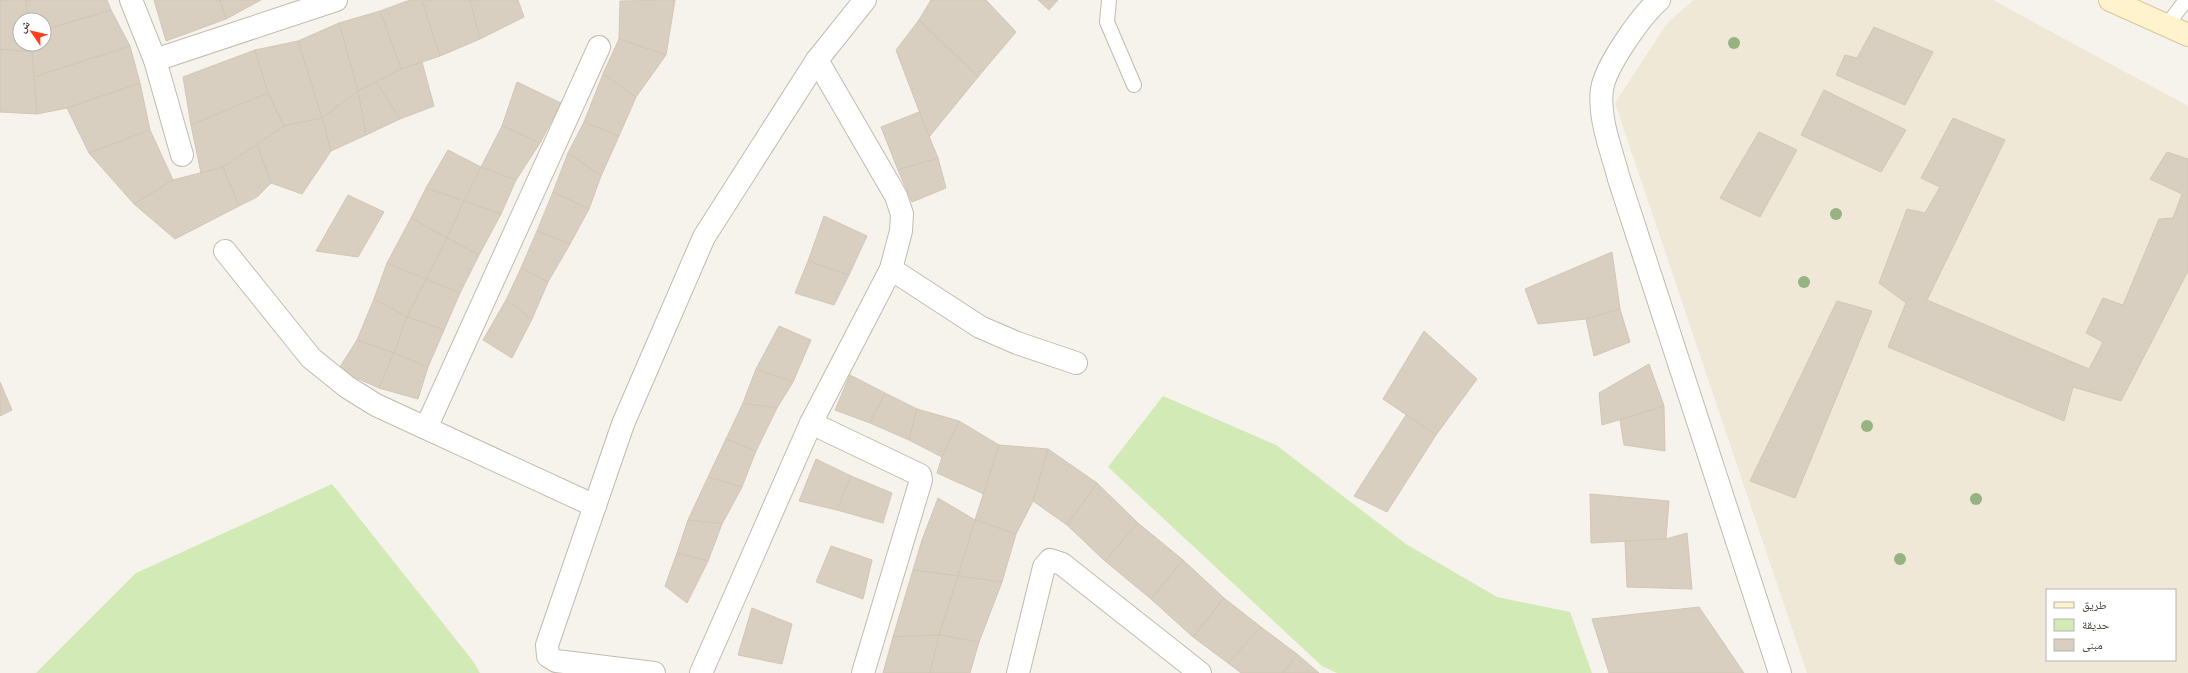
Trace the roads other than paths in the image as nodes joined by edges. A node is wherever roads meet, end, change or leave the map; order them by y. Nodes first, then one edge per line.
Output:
1 (132, 0) edge
2 (865, 0) edge
3 (1109, 0) edge
4 (1659, 0) edge
5 (2186, 0) edge
6 (323, 2) edge
7 (2118, 2) edge
8 (2168, 26) junction
9 (2188, 35) edge
10 (599, 47) dead end
11 (155, 60) junction
12 (817, 60) junction
13 (1134, 85) dead end
14 (182, 155) dead end
15 (225, 251) dead end
16 (891, 270) junction
17 (1076, 363) dead end
18 (811, 423) junction
19 (426, 428) junction
20 (595, 506) junction
21 (654, 673) edge
22 (701, 673) edge
23 (863, 673) edge
24 (1018, 673) edge
25 (1200, 673) edge
26 (1780, 673) edge

1 - 11 street
2 - 12 street
3 - 13 lane
4 - 26 street
5 - 8 lane
6 - 11 street
7 - 8 main road
8 - 9 main road
10 - 19 street
11 - 14 street
12 - 16 street
12 - 20 street
15 - 19 street
16 - 17 street
16 - 18 street
18 - 22 street
18 - 23 street
19 - 20 street
20 - 21 street
24 - 25 street

